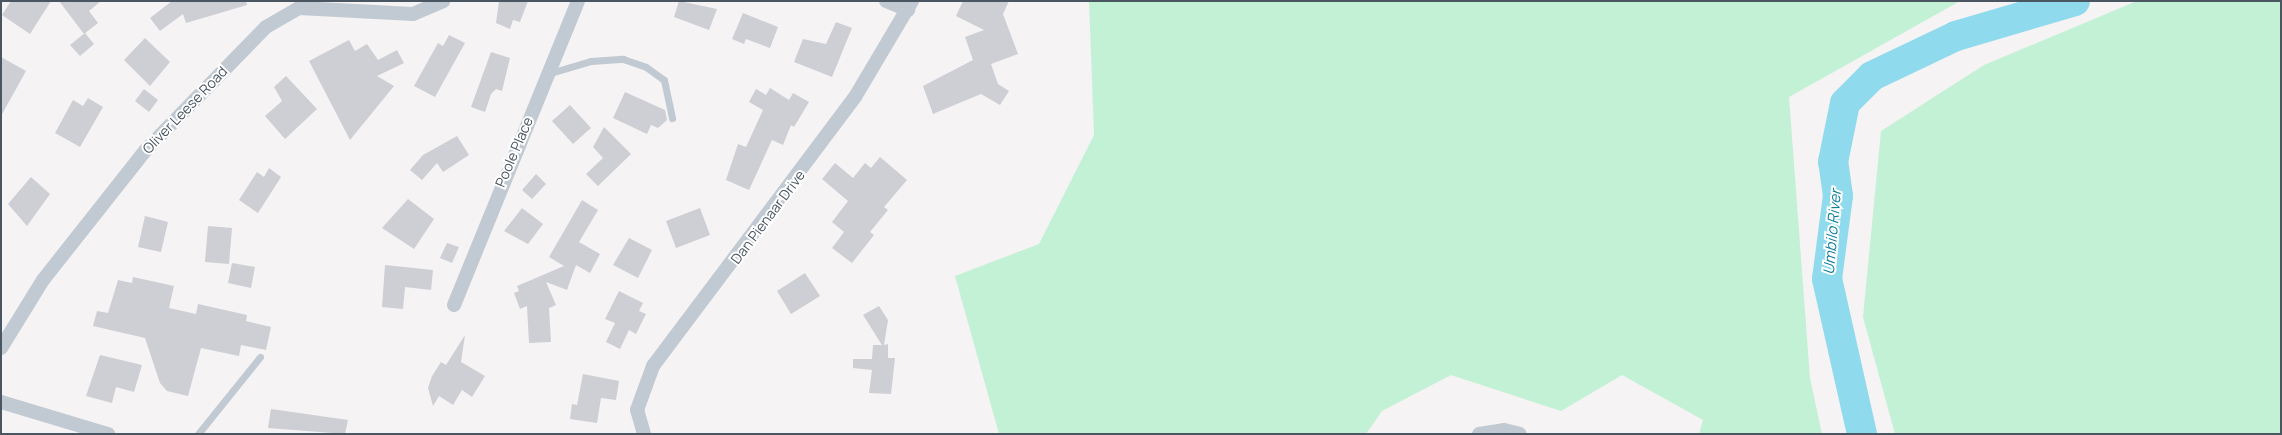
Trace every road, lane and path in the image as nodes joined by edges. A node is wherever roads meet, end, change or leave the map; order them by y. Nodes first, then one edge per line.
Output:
1 (443, 1) edge
2 (578, 1) edge
3 (886, 1) edge
4 (910, 6) edge
5 (547, 74) junction
6 (672, 118) dead end
7 (454, 305) dead end
8 (1, 348) edge
9 (260, 357) dead end
10 (1, 402) edge
11 (108, 434) edge
12 (198, 434) edge
13 (644, 434) edge
14 (1479, 434) edge
15 (1520, 434) edge

1 - 8 street, Oliver Leese Road
2 - 5 street, Poole Place
3 - 4 street
4 - 13 street, Dan Pienaar Drive
5 - 6 lane
5 - 7 street, Poole Place
9 - 12 lane
10 - 11 street
14 - 15 street

